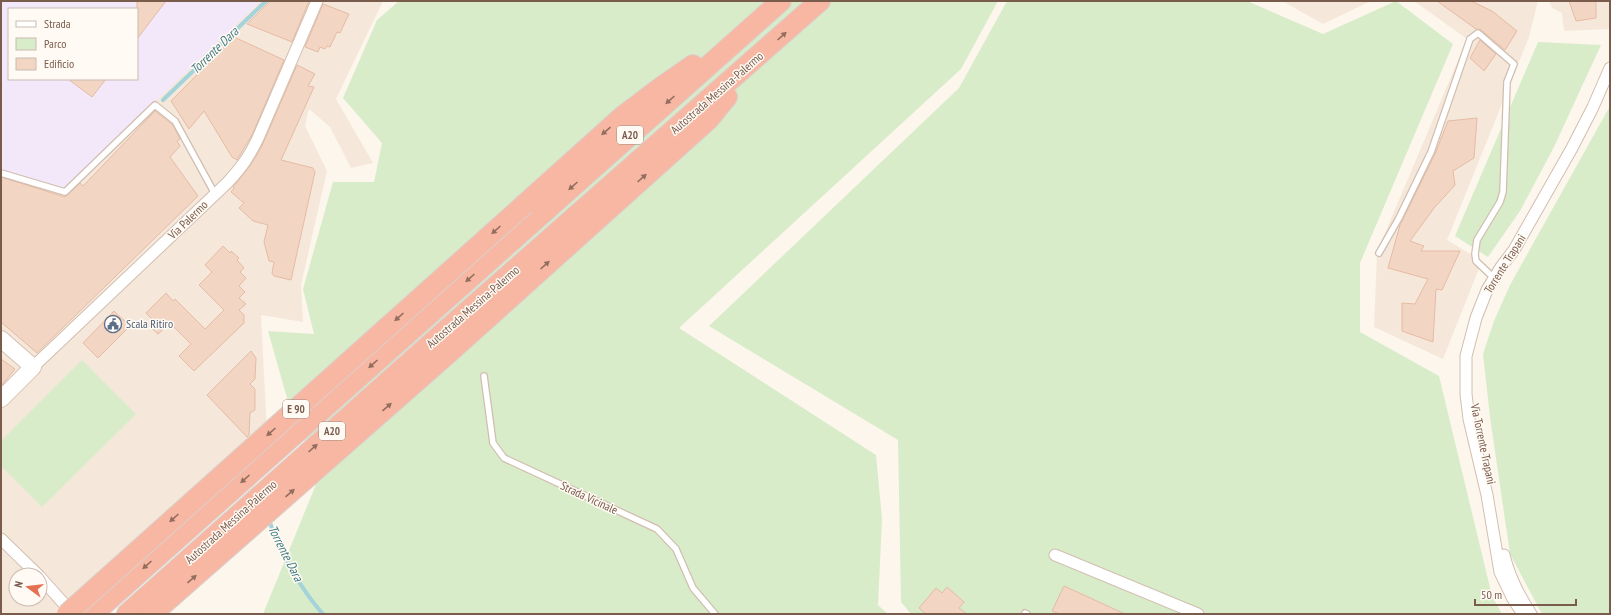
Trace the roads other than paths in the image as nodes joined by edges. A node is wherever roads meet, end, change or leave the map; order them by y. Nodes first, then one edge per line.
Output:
1 (317, 1) edge
2 (781, 1) edge
3 (820, 1) edge
4 (741, 36) junction
5 (759, 56) junction
6 (1610, 68) edge
7 (1610, 85) edge
8 (1, 173) edge
9 (215, 194) junction
10 (1379, 253) dead end
11 (1494, 278) junction
12 (1, 339) edge
13 (33, 367) junction
14 (484, 376) dead end
15 (1, 399) edge
16 (1, 539) edge
17 (1056, 555) dead end
18 (30, 567) edge
19 (48, 586) edge
20 (67, 614) edge
21 (74, 614) edge
22 (93, 614) edge
23 (127, 614) edge
24 (152, 614) edge
25 (715, 614) edge
26 (1198, 614) edge
27 (1522, 614) edge
28 (1531, 614) edge

1 - 9 street, Via Palermo
2 - 4 highway, Autostrada Messina-Palermo / A20
5 -> 3 highway, Autostrada Messina-Palermo / A20
4 -> 20 highway, E 90, bridge
4 -> 22 highway, Autostrada Messina-Palermo / A20
23 -> 5 highway, Autostrada Messina-Palermo / A20
24 -> 5 highway
6 - 11 street, Torrente Trapani
7 - 28 street, Via Torrente Trapani
8 - 9 lane
9 - 13 street, Via Palermo
10 - 11 lane
11 - 27 street, Torrente Trapani
12 - 13 main road
13 - 15 main road, Via Palermo
14 - 25 lane, Strada Vicinale
16 - 18 street
17 - 26 street
19 - 21 street

